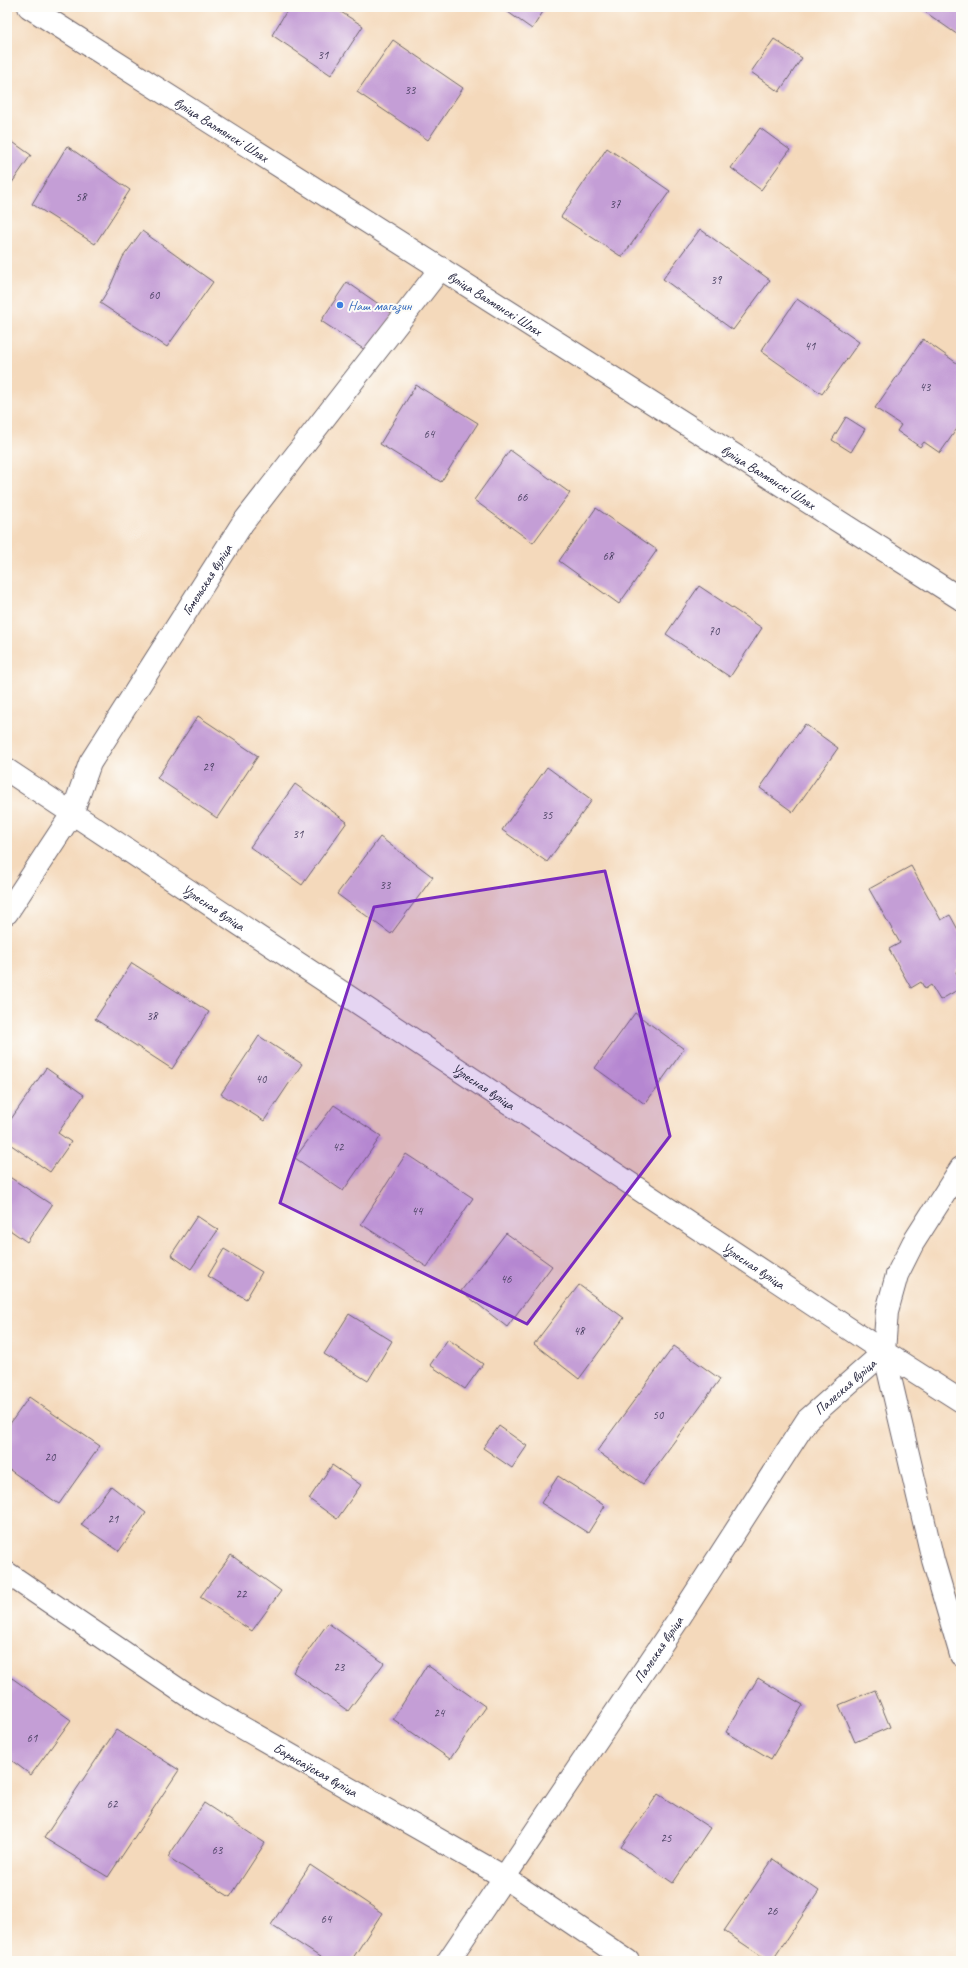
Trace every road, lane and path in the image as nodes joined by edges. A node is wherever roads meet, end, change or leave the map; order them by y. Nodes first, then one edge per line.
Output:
1 (29, 7) edge
2 (442, 268) junction
3 (961, 599) edge
4 (7, 770) edge
5 (72, 814) junction
6 (7, 913) edge
7 (961, 1168) edge
8 (884, 1352) junction
9 (961, 1401) edge
10 (7, 1573) edge
11 (961, 1655) edge
12 (504, 1877) junction
13 (448, 1961) edge
14 (628, 1961) edge

1 - 2 street, вуліца Валмянскі Шлях
2 - 3 street, вуліца Валмянскі Шлях
2 - 5 street, Гомельская вуліца
4 - 5 street, Узлесная вуліца
5 - 6 street, Гомельская вуліца
5 - 8 street, Узлесная вуліца
7 - 8 street
8 - 9 street, Узлесная вуліца
8 - 11 street
8 - 12 street, Палеская вуліца
10 - 12 street, Барысаўская вуліца
12 - 13 street, Палеская вуліца
12 - 14 street, Барысаўская вуліца

